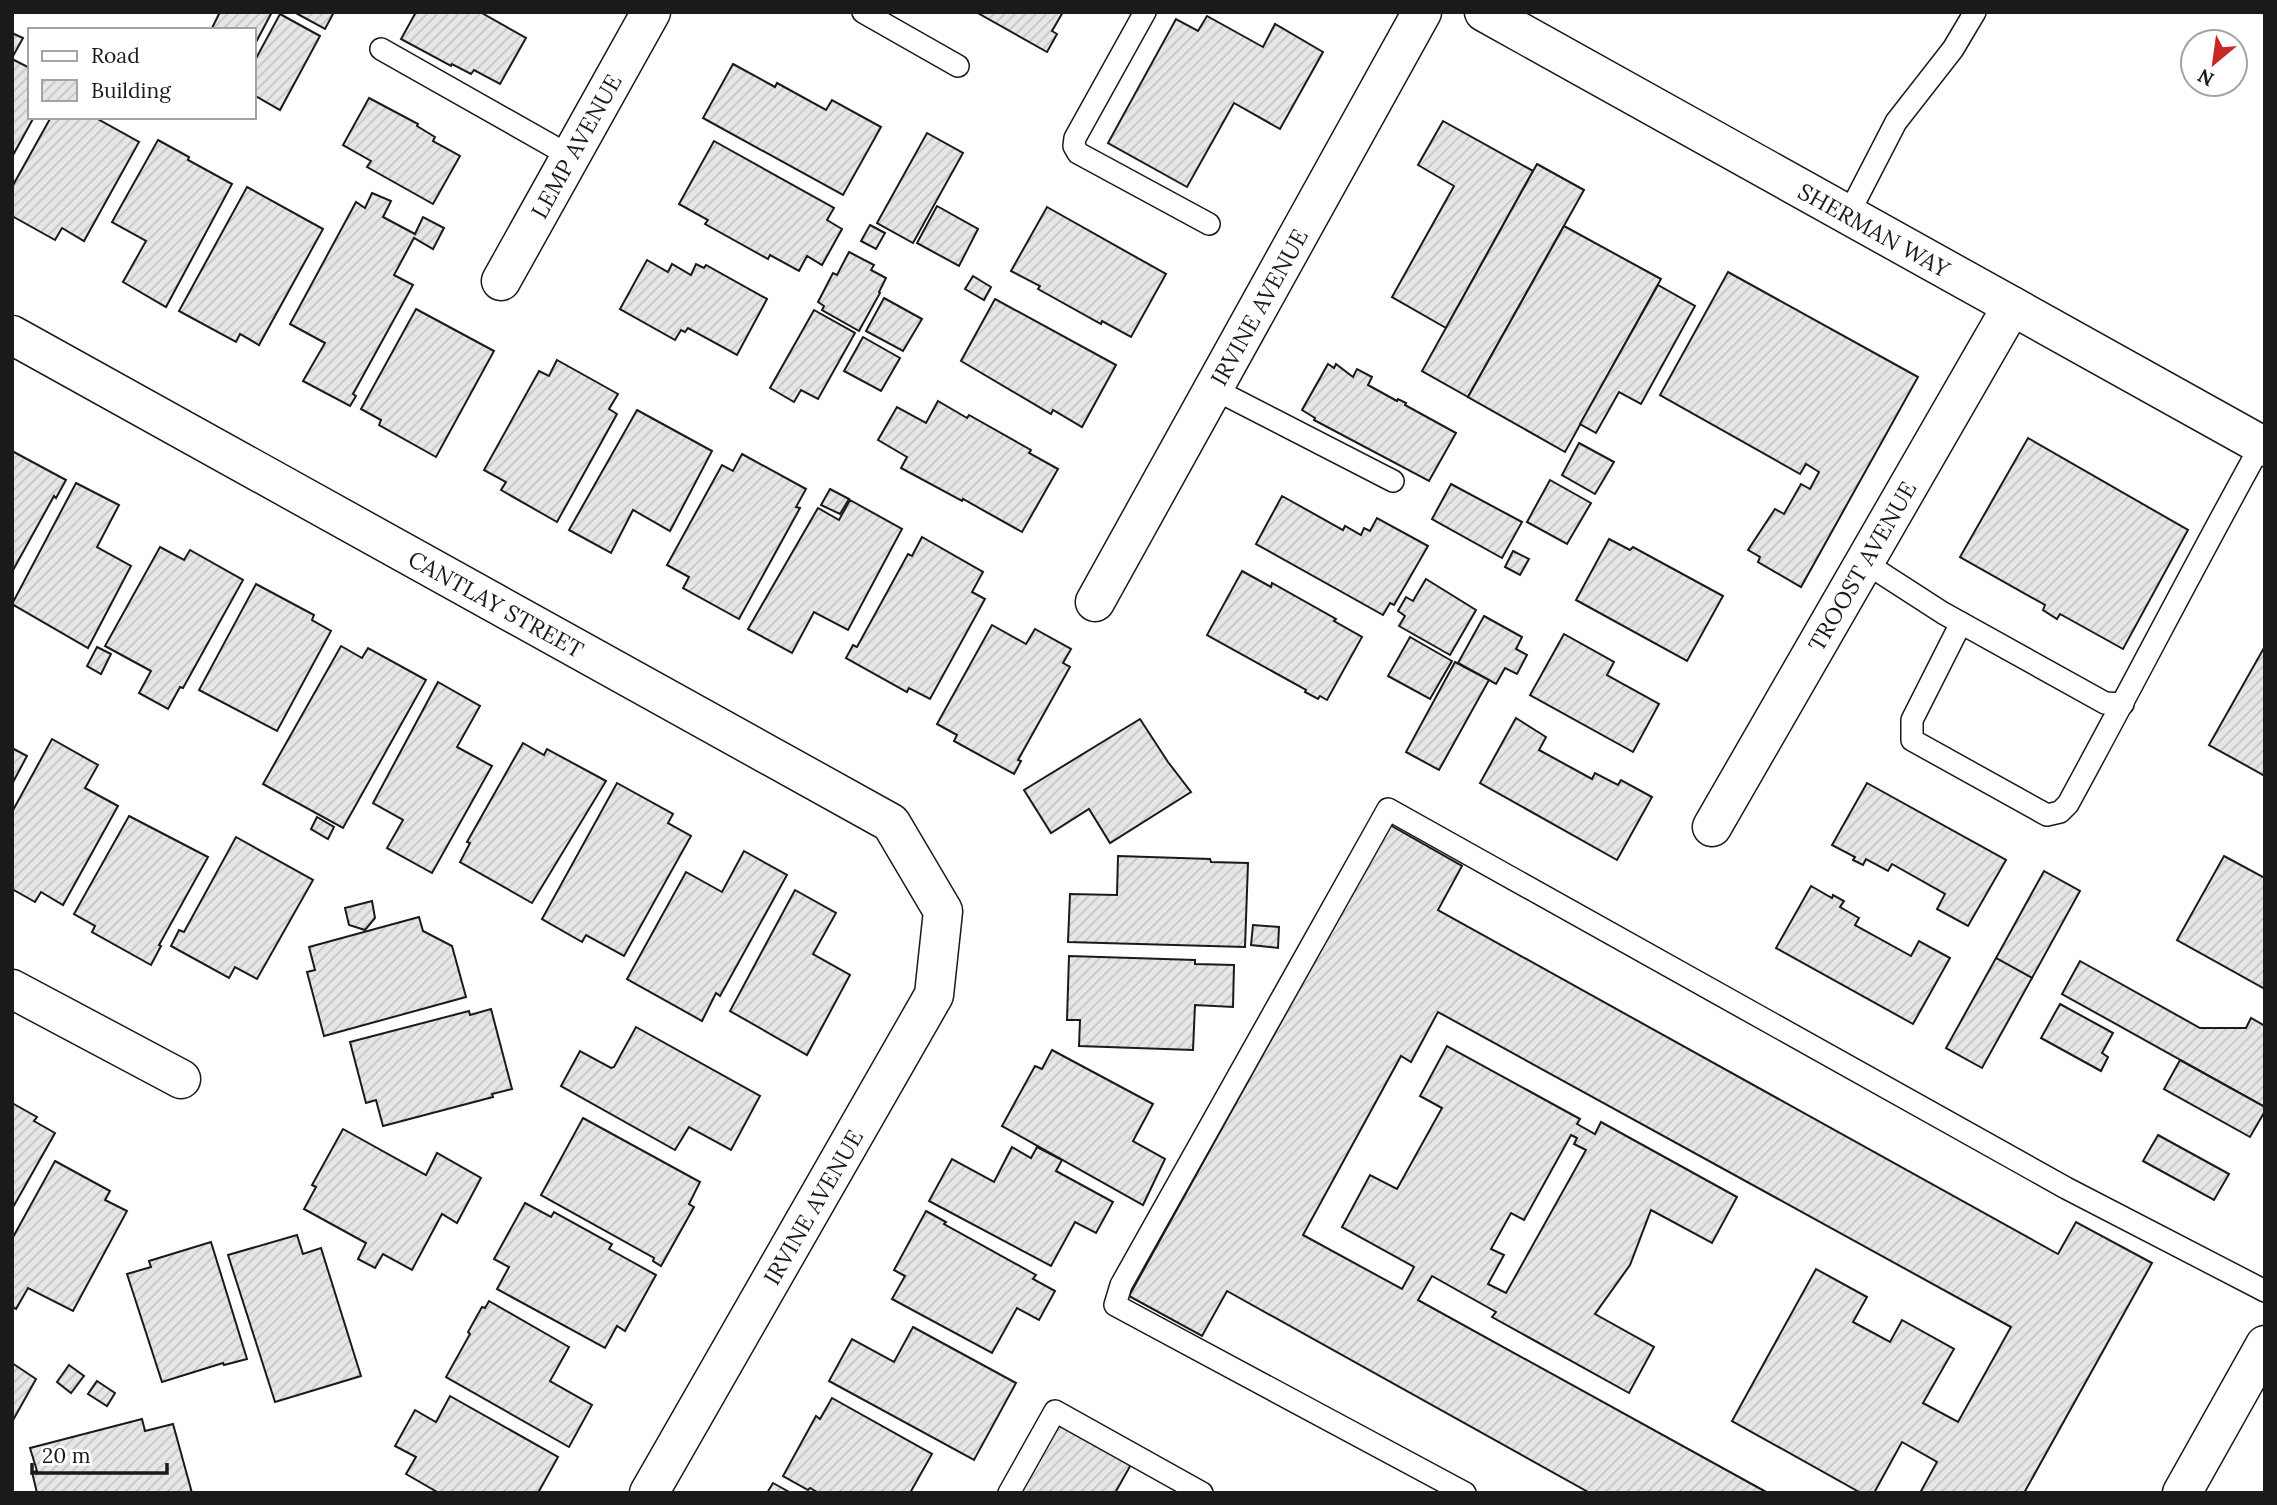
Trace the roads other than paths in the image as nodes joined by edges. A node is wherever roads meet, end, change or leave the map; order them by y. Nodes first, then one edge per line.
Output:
1 (651, 12) edge
2 (1145, 12) edge
3 (1422, 12) edge
4 (1484, 12) edge
5 (1975, 12) edge
6 (863, 13) edge
7 (381, 49) dead end
8 (958, 66) dead end
9 (570, 156) junction
10 (1848, 215) junction
11 (1209, 223) dead end
12 (501, 281) dead end
13 (2012, 306) junction
14 (12, 335) edge
15 (1214, 389) junction
16 (2263, 446) edge
17 (1393, 481) dead end
18 (1864, 562) junction
19 (1094, 602) dead end
20 (1961, 623) junction
21 (2123, 704) junction
22 (1712, 827) dead end
23 (943, 911) joint
24 (12, 989) edge
25 (181, 1079) dead end
26 (2265, 1291) edge
27 (2265, 1345) edge
28 (649, 1493) edge
29 (1009, 1493) edge
30 (1202, 1493) edge
31 (1465, 1493) edge
32 (2182, 1493) edge

1 - 9 street, LEMP AVENUE
2 - 11 lane
3 - 15 street, IRVINE AVENUE
4 - 10 street, SHERMAN WAY
5 - 10 lane
6 - 8 lane
7 - 9 lane
9 - 12 street, LEMP AVENUE
10 - 13 street, SHERMAN WAY
13 - 16 street, SHERMAN WAY
13 - 18 street, TROOST AVENUE
14 - 23 street, CANTLAY STREET
15 - 17 lane
15 - 19 street, IRVINE AVENUE
16 - 21 lane
18 - 20 lane
18 - 22 street, TROOST AVENUE
20 - 21 lane
20 - 21 lane
23 - 28 street, IRVINE AVENUE
24 - 25 street
26 - 31 lane
27 - 32 street
29 - 30 lane

